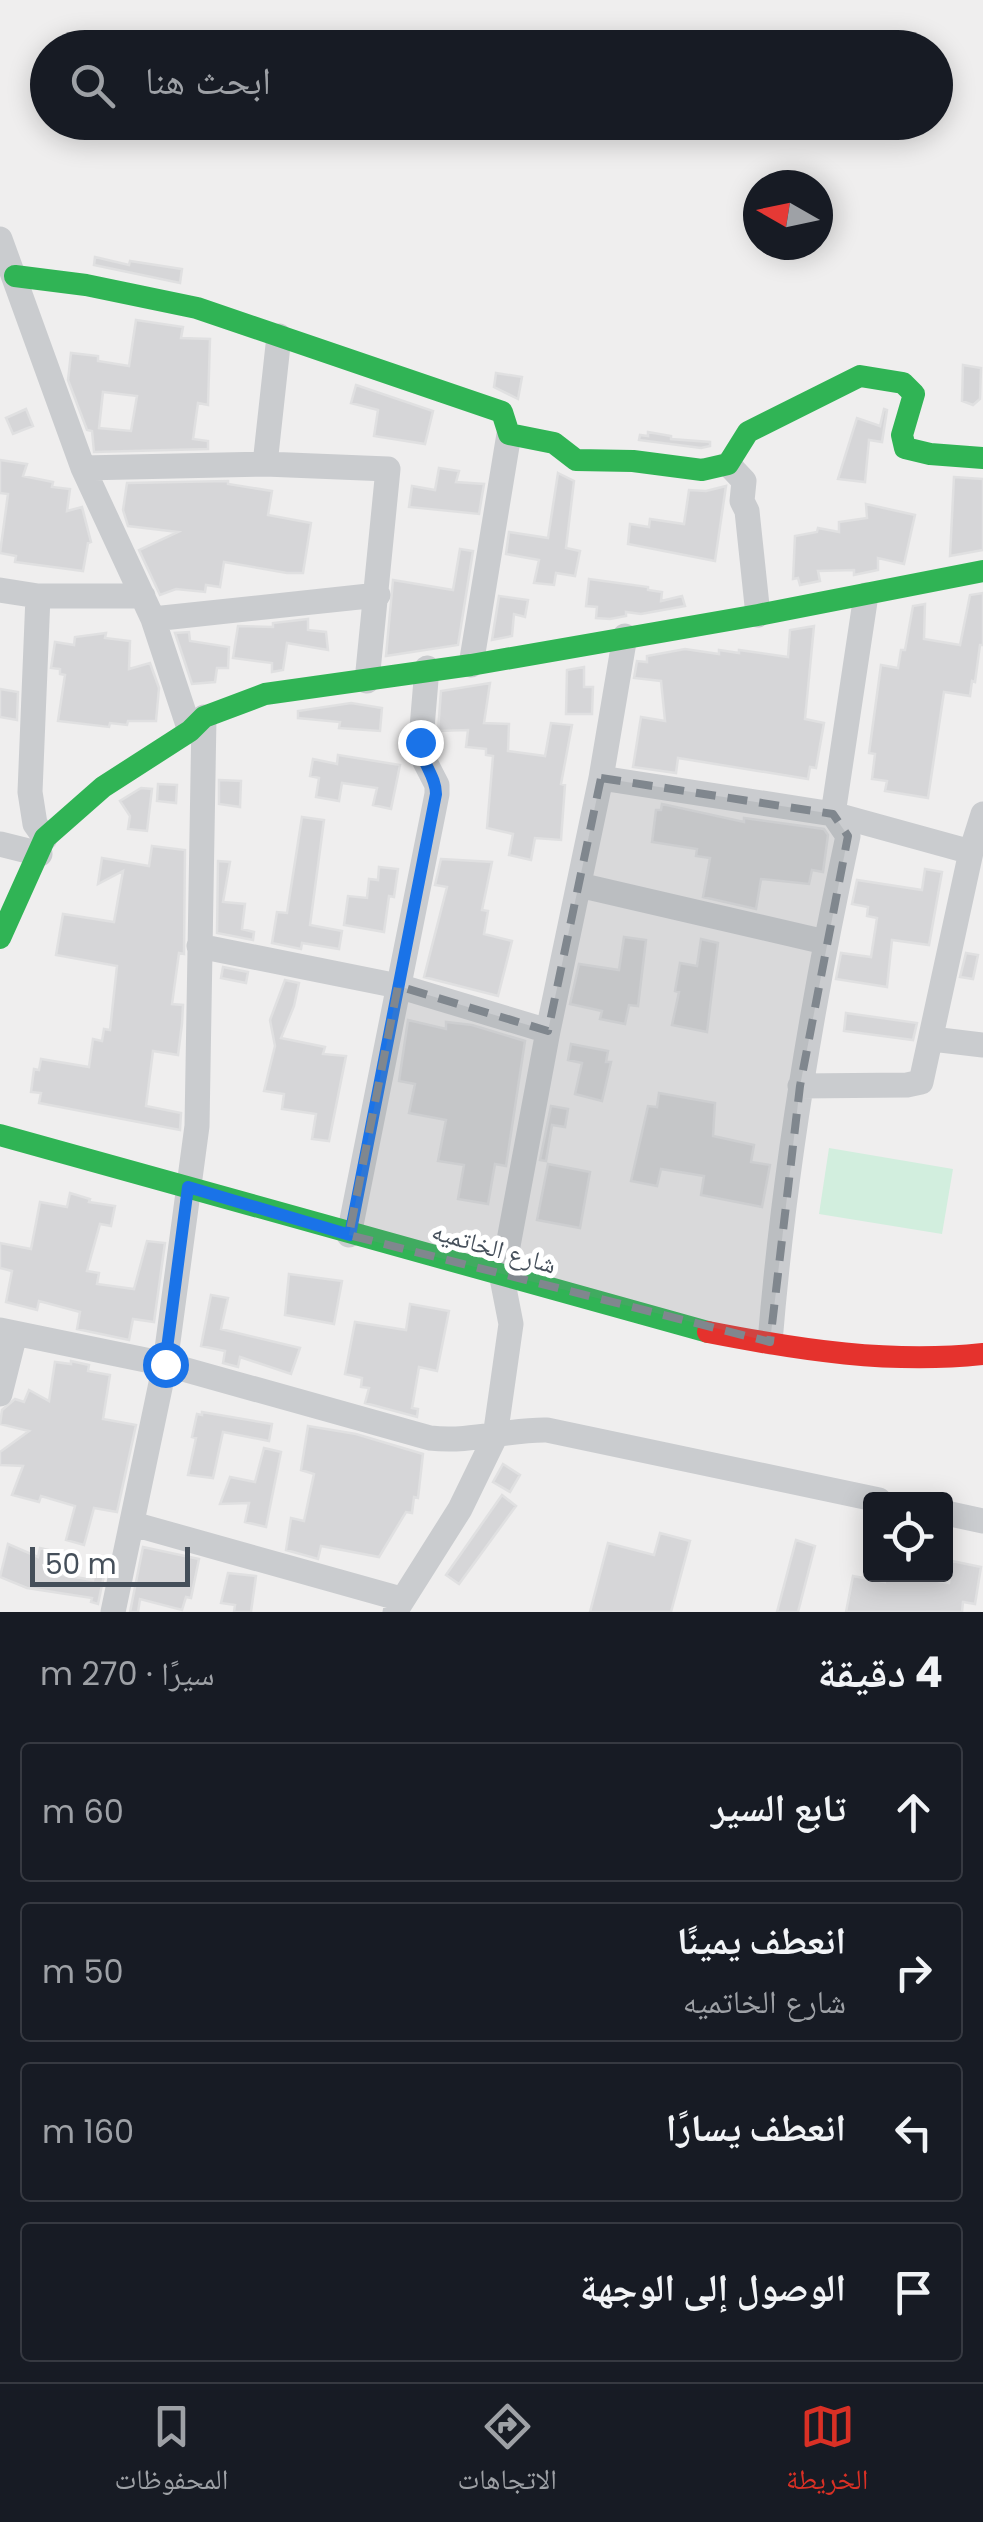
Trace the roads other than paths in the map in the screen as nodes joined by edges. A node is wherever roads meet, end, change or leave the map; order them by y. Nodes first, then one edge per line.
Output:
1 (0, 239) edge
2 (16, 276) junction
3 (278, 336) junction
4 (510, 434) junction
5 (983, 458) edge
6 (265, 464) junction
7 (728, 464) junction
8 (83, 468) junction
9 (983, 571) edge
10 (0, 590) edge
11 (378, 594) junction
12 (866, 595) junction
13 (38, 596) junction
14 (148, 608) junction
15 (758, 616) junction
16 (625, 636) junction
17 (471, 664) junction
18 (427, 668) junction
19 (367, 681) junction
20 (197, 724) junction
21 (601, 778) junction
22 (833, 814) junction
23 (983, 814) edge
24 (0, 844) edge
25 (42, 846) junction
26 (971, 852) junction
27 (579, 886) junction
28 (0, 938) edge
29 (825, 942) junction
30 (199, 946) junction
31 (398, 986) junction
32 (548, 1031) junction
33 (932, 1039) junction
34 (983, 1045) edge
35 (800, 1086) junction
36 (0, 1135) edge
37 (188, 1187) junction
38 (350, 1235) junction
39 (502, 1278) junction
40 (8, 1332) edge
41 (770, 1342) junction
42 (983, 1354) edge
43 (165, 1364) junction
44 (0, 1394) edge
45 (495, 1437) junction
46 (863, 1496) edge
47 (953, 1515) edge
48 (983, 1521) edge
49 (133, 1524) junction
50 (398, 1605) edge
51 (112, 1612) edge

1 - 2 street
2 - 3 street
2 - 8 street
3 - 4 street
3 - 6 street
4 - 7 street
4 - 17 street
5 - 7 street
6 - 8 street
6 - 11 street
7 - 15 street
8 - 14 street
9 - 12 street
10 - 13 street
11 - 14 street
11 - 19 street
12 - 15 street
12 - 22 street
13 - 14 street
13 - 25 street
14 - 20 street
15 - 16 street
16 - 17 street
16 - 21 street
17 - 18 street
18 - 19 street
18 - 31 street
19 - 20 street
20 - 25 street
20 - 30 street
21 - 22 street
21 - 27 street
22 - 26 street
22 - 29 street
23 - 26 street
24 - 25 street
25 - 28 street
26 - 33 street
27 - 29 street
27 - 32 street
29 - 35 street
30 - 31 street
30 - 37 street
31 - 32 street
31 - 38 street
32 - 39 street
33 - 34 street
33 - 35 street
35 - 41 street
36 - 37 street, شارع الخاتميه
37 - 38 street, شارع الخاتميه
37 - 43 street
38 - 39 street, شارع الخاتميه
39 - 41 street, شارع الخاتميه
39 - 45 street
40 - 43 street
40 - 44 street
41 - 42 street, شارع الخاتميه
43 - 45 street
43 - 49 street
45 - 46 street
45 - 50 street
47 - 48 street
49 - 50 street
49 - 51 street

